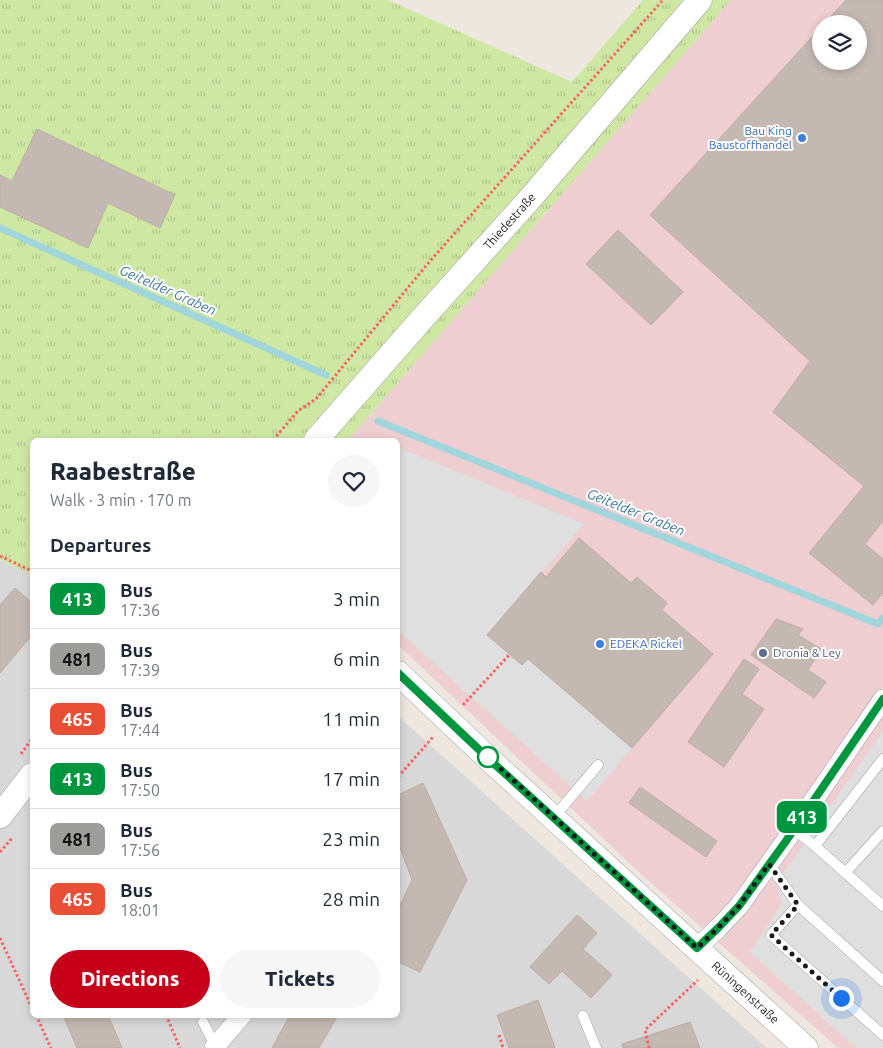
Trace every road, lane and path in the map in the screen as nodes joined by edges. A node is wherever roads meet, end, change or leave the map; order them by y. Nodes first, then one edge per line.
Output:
1 (663, 0) edge
2 (700, 0) edge
3 (275, 438) edge
4 (318, 438) edge
5 (0, 556) edge
6 (30, 570) edge
7 (510, 654) dead end
8 (400, 676) edge
9 (883, 698) edge
10 (441, 728) junction
11 (883, 759) edge
12 (598, 765) dead end
13 (400, 774) edge
14 (30, 778) edge
15 (0, 816) edge
16 (554, 817) junction
17 (794, 829) junction
18 (883, 831) edge
19 (815, 846) junction
20 (769, 864) junction
21 (845, 873) junction
22 (798, 905) junction
23 (883, 906) edge
24 (0, 938) edge
25 (697, 948) junction
26 (701, 977) dead end
27 (883, 981) edge
28 (30, 1004) edge
29 (583, 1016) dead end
30 (37, 1018) edge
31 (167, 1018) edge
32 (239, 1018) edge
33 (203, 1022) dead end
34 (499, 1035) dead end
35 (883, 1035) edge
36 (215, 1047) edge
37 (51, 1048) edge
38 (180, 1048) edge
39 (503, 1048) edge
40 (596, 1048) edge
41 (649, 1048) edge
42 (806, 1048) edge

1 - 3 path
2 - 4 street, Thiedestraße
5 - 6 path
7 - 10 path
8 - 10 street, Rüningenstraße
9 - 17 street
10 - 13 path
10 - 16 street, Rüningenstraße
11 - 19 lane
12 - 16 lane
14 - 15 street
16 - 25 street, Rüningenstraße
17 - 19 lane
17 - 20 street
18 - 21 lane
19 - 21 lane
20 - 22 lane
20 - 25 street
21 - 23 lane
22 - 27 lane
22 - 35 lane
24 - 28 path
25 - 42 street, Rüningenstraße
26 - 41 path
29 - 40 lane
30 - 37 path
31 - 38 path
32 - 36 street
33 - 36 lane
34 - 39 path

